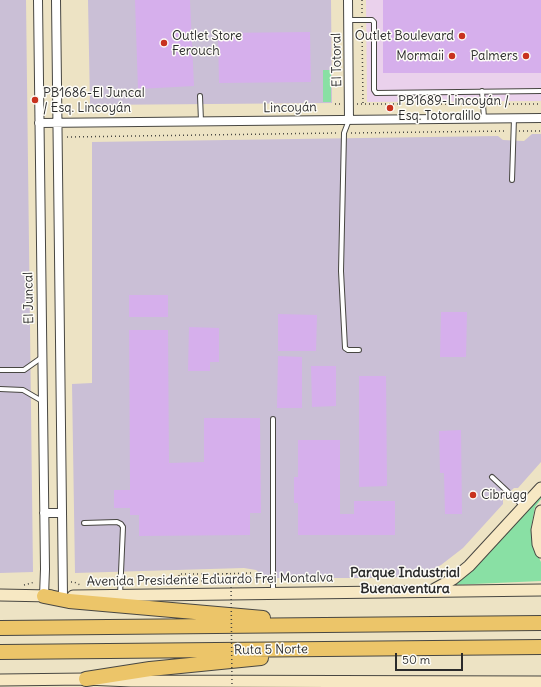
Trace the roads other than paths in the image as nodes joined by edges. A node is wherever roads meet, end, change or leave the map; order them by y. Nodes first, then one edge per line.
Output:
1 (38, 0) edge
2 (56, 0) edge
3 (348, 0) edge
4 (348, 20) junction
5 (482, 91) junction
6 (541, 91) edge
7 (200, 96) dead end
8 (484, 118) junction
9 (514, 118) junction
10 (541, 118) edge
11 (349, 120) junction
12 (201, 121) junction
13 (39, 123) junction
14 (58, 123) junction
15 (512, 180) dead end
16 (359, 350) dead end
17 (42, 358) junction
18 (0, 370) edge
19 (0, 389) edge
20 (42, 401) junction
21 (273, 419) dead end
22 (492, 477) dead end
23 (541, 488) edge
24 (523, 507) junction
25 (541, 511) edge
26 (44, 513) junction
27 (62, 513) junction
28 (84, 523) dead end
29 (541, 552) edge
30 (541, 590) edge
31 (431, 591) junction
32 (273, 593) junction
33 (120, 595) junction
34 (0, 596) edge
35 (44, 596) junction
36 (62, 596) junction
37 (541, 623) edge
38 (333, 625) junction
39 (0, 628) edge
40 (541, 647) edge
41 (355, 649) junction
42 (0, 652) edge
43 (0, 680) edge
44 (461, 682) junction
45 (541, 682) edge
46 (66, 683) edge
47 (86, 683) edge
48 (254, 684) edge
49 (270, 684) edge
50 (356, 684) edge
51 (370, 684) edge
52 (474, 687) edge

1 - 13 street, El Juncal
2 - 14 street
3 - 4 street, El Totoral
4 - 5 lane
4 - 11 street, El Totoral
5 - 6 lane
5 - 8 lane
7 - 12 lane
8 - 9 street, Lincoyán
8 - 11 street, Lincoyán
9 - 10 street, Lincoyán
9 - 15 lane
11 - 12 street, Lincoyán
11 - 16 lane
12 - 14 street, Lincoyán
13 - 14 street, Lincoyán
13 - 17 street, El Juncal
14 - 27 street
17 - 18 lane
17 - 20 street, El Juncal
19 - 20 lane
20 - 26 street, El Juncal
21 - 32 lane
22 - 24 lane
23 - 24 main road
24 - 31 main road
25 - 29 main road
26 - 27 street
26 - 35 street, El Juncal
27 - 36 street
28 - 33 lane
30 - 31 main road, Avenida Presidente Eduardo Frei Montalva
31 - 32 main road, Avenida Presidente Eduardo Frei Montalva
32 - 33 main road, Avenida Presidente Eduardo Frei Montalva
33 - 36 main road, Avenida Presidente Eduardo Frei Montalva
34 - 35 main road, Avenida Presidente Eduardo Frei Montalva
35 - 36 main road, Avenida Presidente Eduardo Frei Montalva
35 - 38 highway
37 - 38 highway, Ruta 5 Norte
38 - 39 highway, Ruta 5 Norte
40 - 41 highway, Ruta 5 Norte
41 - 42 highway, Ruta 5 Norte
41 - 47 highway
43 - 46 main road
44 - 45 main road
44 - 51 main road
44 - 52 main road
46 - 47 main road
47 - 48 main road
48 - 49 main road
49 - 50 main road
50 - 51 main road

